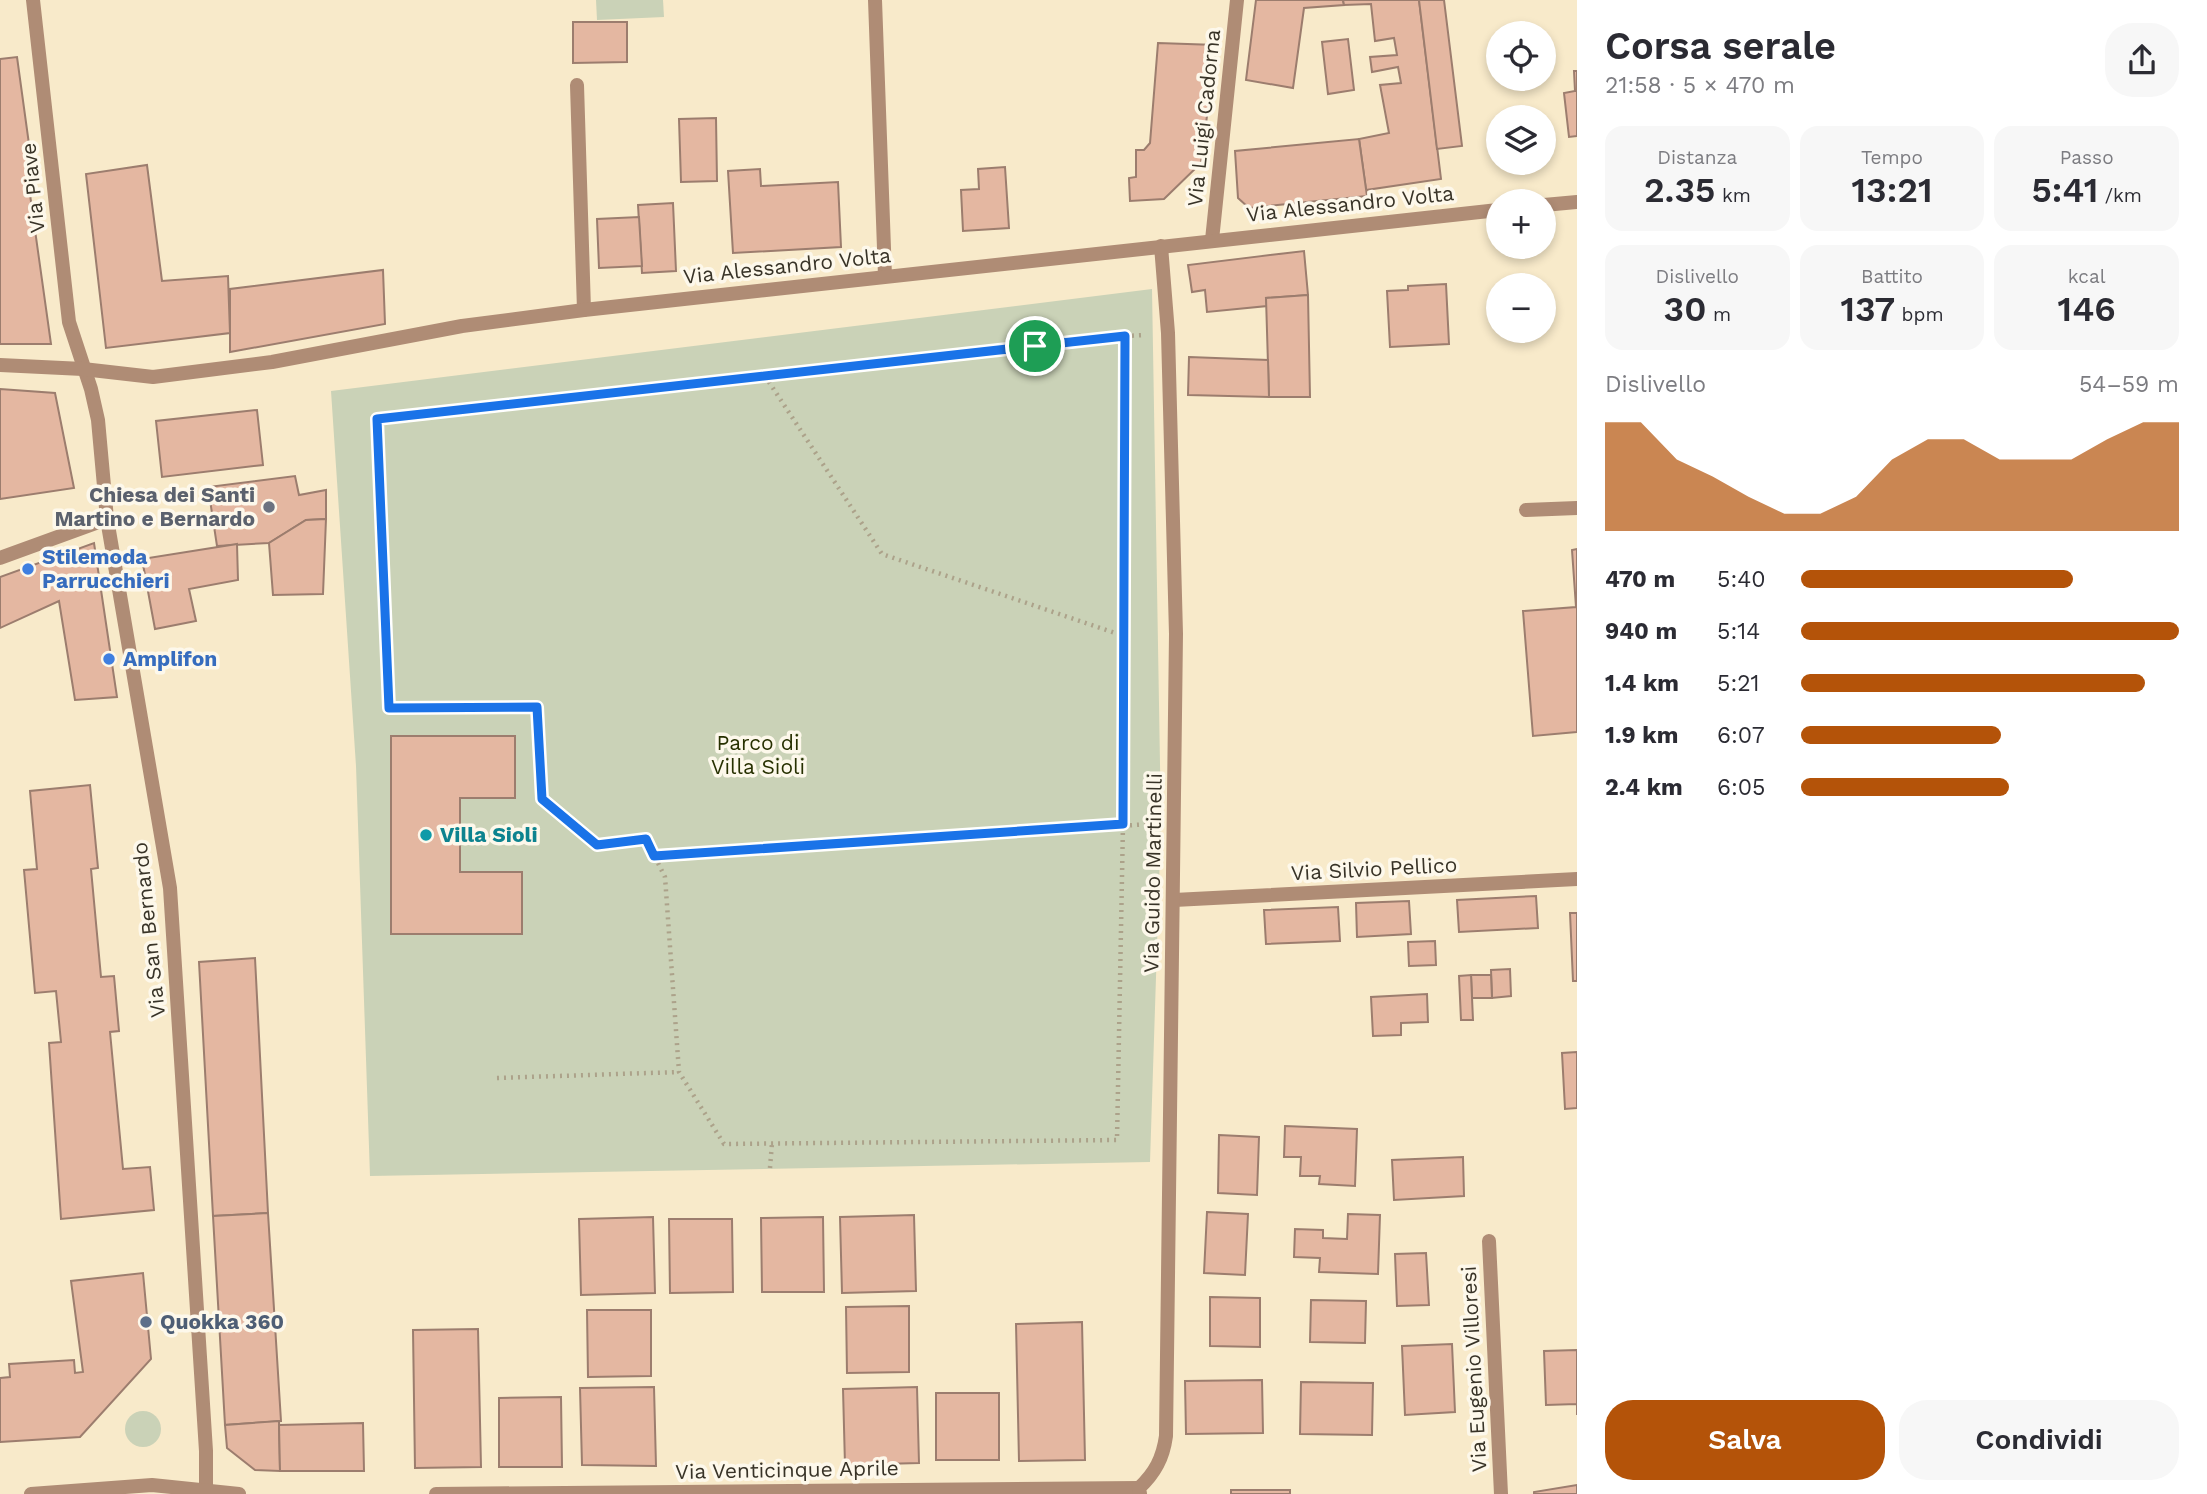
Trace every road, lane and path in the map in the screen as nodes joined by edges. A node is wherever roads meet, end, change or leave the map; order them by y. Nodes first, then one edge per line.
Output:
1 (33, 0) edge
2 (875, 0) edge
3 (1237, 0) edge
4 (576, 85) dead end
5 (1577, 202) edge
6 (1556, 204) edge
7 (1486, 211) edge
8 (1212, 240) junction
9 (1161, 246) junction
10 (885, 276) junction
11 (584, 310) junction
12 (0, 365) edge
13 (83, 369) junction
14 (765, 376) junction
15 (1577, 508) edge
16 (1526, 510) dead end
17 (107, 519) junction
18 (0, 558) edge
19 (1124, 636) junction
20 (1175, 823) junction
21 (1123, 824) junction
22 (654, 856) junction
23 (1577, 879) edge
24 (1174, 900) junction
25 (679, 1072) junction
26 (496, 1078) dead end
27 (772, 1143) junction
28 (770, 1168) dead end
29 (1489, 1241) dead end
30 (963, 1491) edge
31 (1140, 1491) edge
32 (206, 1493) edge
33 (742, 1493) edge
34 (31, 1494) edge
35 (239, 1494) edge
36 (436, 1494) edge
37 (1501, 1494) edge

1 - 13 street, Via Piave
2 - 10 street
3 - 8 street, Via Luigi Cadorna
4 - 11 street
5 - 6 street
7 - 8 street, Via Alessandro Volta
8 - 9 street, Via Alessandro Volta
9 - 10 street, Via Alessandro Volta
9 - 20 street, Via Guido Martinelli
10 - 11 street, Via Alessandro Volta
11 - 13 street, Via Alessandro Volta
12 - 13 street, Via Alessandro Volta
13 - 17 street, Via San Bernardo
14 - 19 path
14 - 19 path
14 - 22 path
15 - 16 street
17 - 18 street
17 - 32 street, Via San Bernardo
19 - 21 path
20 - 21 path
20 - 24 street, Via Guido Martinelli
21 - 22 path
21 - 27 path
22 - 25 path
23 - 24 street, Via Silvio Pellico
24 - 31 street, Via Guido Martinelli
25 - 26 path
25 - 27 path
27 - 28 path
29 - 37 street, Via Eugenio Villoresi
30 - 31 street, Via Venticinque Aprile
30 - 33 street, Via Venticinque Aprile
32 - 34 street
32 - 35 street
33 - 36 street, Via Venticinque Aprile

